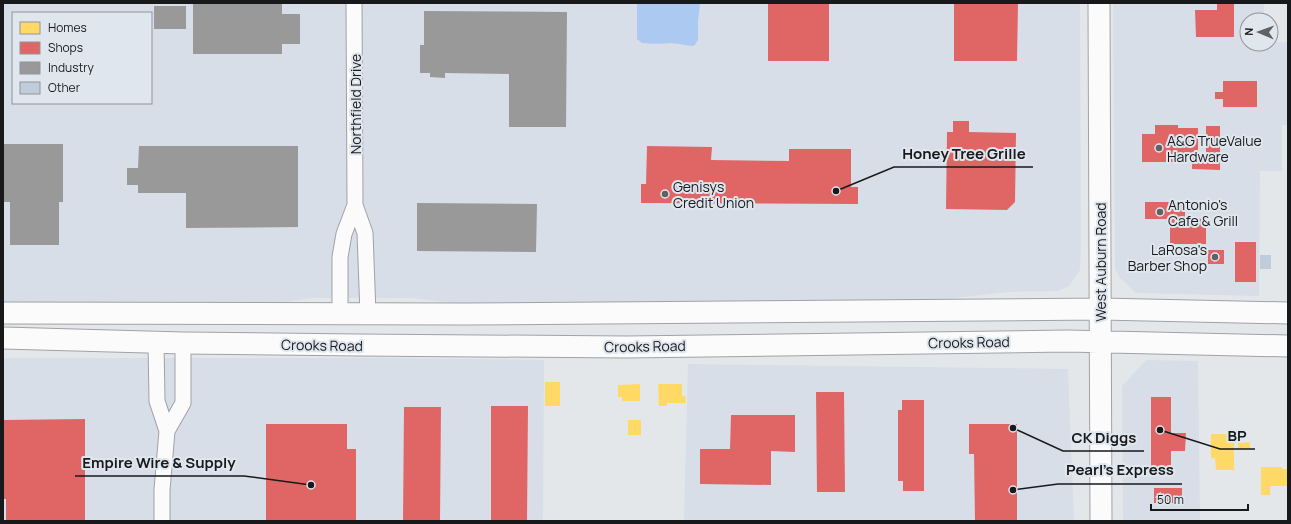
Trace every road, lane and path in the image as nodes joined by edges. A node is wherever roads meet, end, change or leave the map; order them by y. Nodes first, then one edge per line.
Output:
1 (354, 3) edge
2 (1099, 3) edge
3 (355, 206) junction
4 (1037, 309) junction
5 (1100, 309) junction
6 (1178, 310) junction
7 (768, 312) junction
8 (3, 313) edge
9 (1288, 313) edge
10 (187, 314) junction
11 (340, 314) junction
12 (368, 314) junction
13 (478, 314) junction
14 (3, 338) edge
15 (1024, 341) junction
16 (1100, 341) junction
17 (156, 342) junction
18 (1161, 342) junction
19 (183, 343) junction
20 (338, 345) junction
21 (745, 345) junction
22 (458, 346) junction
23 (1288, 346) edge
24 (167, 431) junction
25 (162, 521) edge
26 (1101, 521) edge

1 - 3 street, Northfield Drive
2 - 5 main road, West Auburn Road
3 - 11 street, Northfield Drive
3 - 12 street, Northfield Drive
4 - 5 main road
4 - 7 main road
4 - 15 main road
5 - 6 main road
5 - 16 main road, West Auburn Road
6 - 9 main road
6 - 18 main road
7 - 13 main road
7 - 21 main road
8 - 10 main road
10 - 11 main road
10 - 17 main road
11 - 12 main road
12 - 13 main road
12 - 20 main road
13 - 22 main road
14 - 17 main road, Crooks Road
15 - 16 main road, Crooks Road
15 - 21 main road, Crooks Road
16 - 18 main road, Crooks Road
16 - 26 main road, West Auburn Road
17 - 19 main road, Crooks Road
17 - 24 street
18 - 23 main road, Crooks Road
19 - 20 main road, Crooks Road
19 - 24 street
20 - 22 main road, Crooks Road
21 - 22 main road, Crooks Road
24 - 25 street

